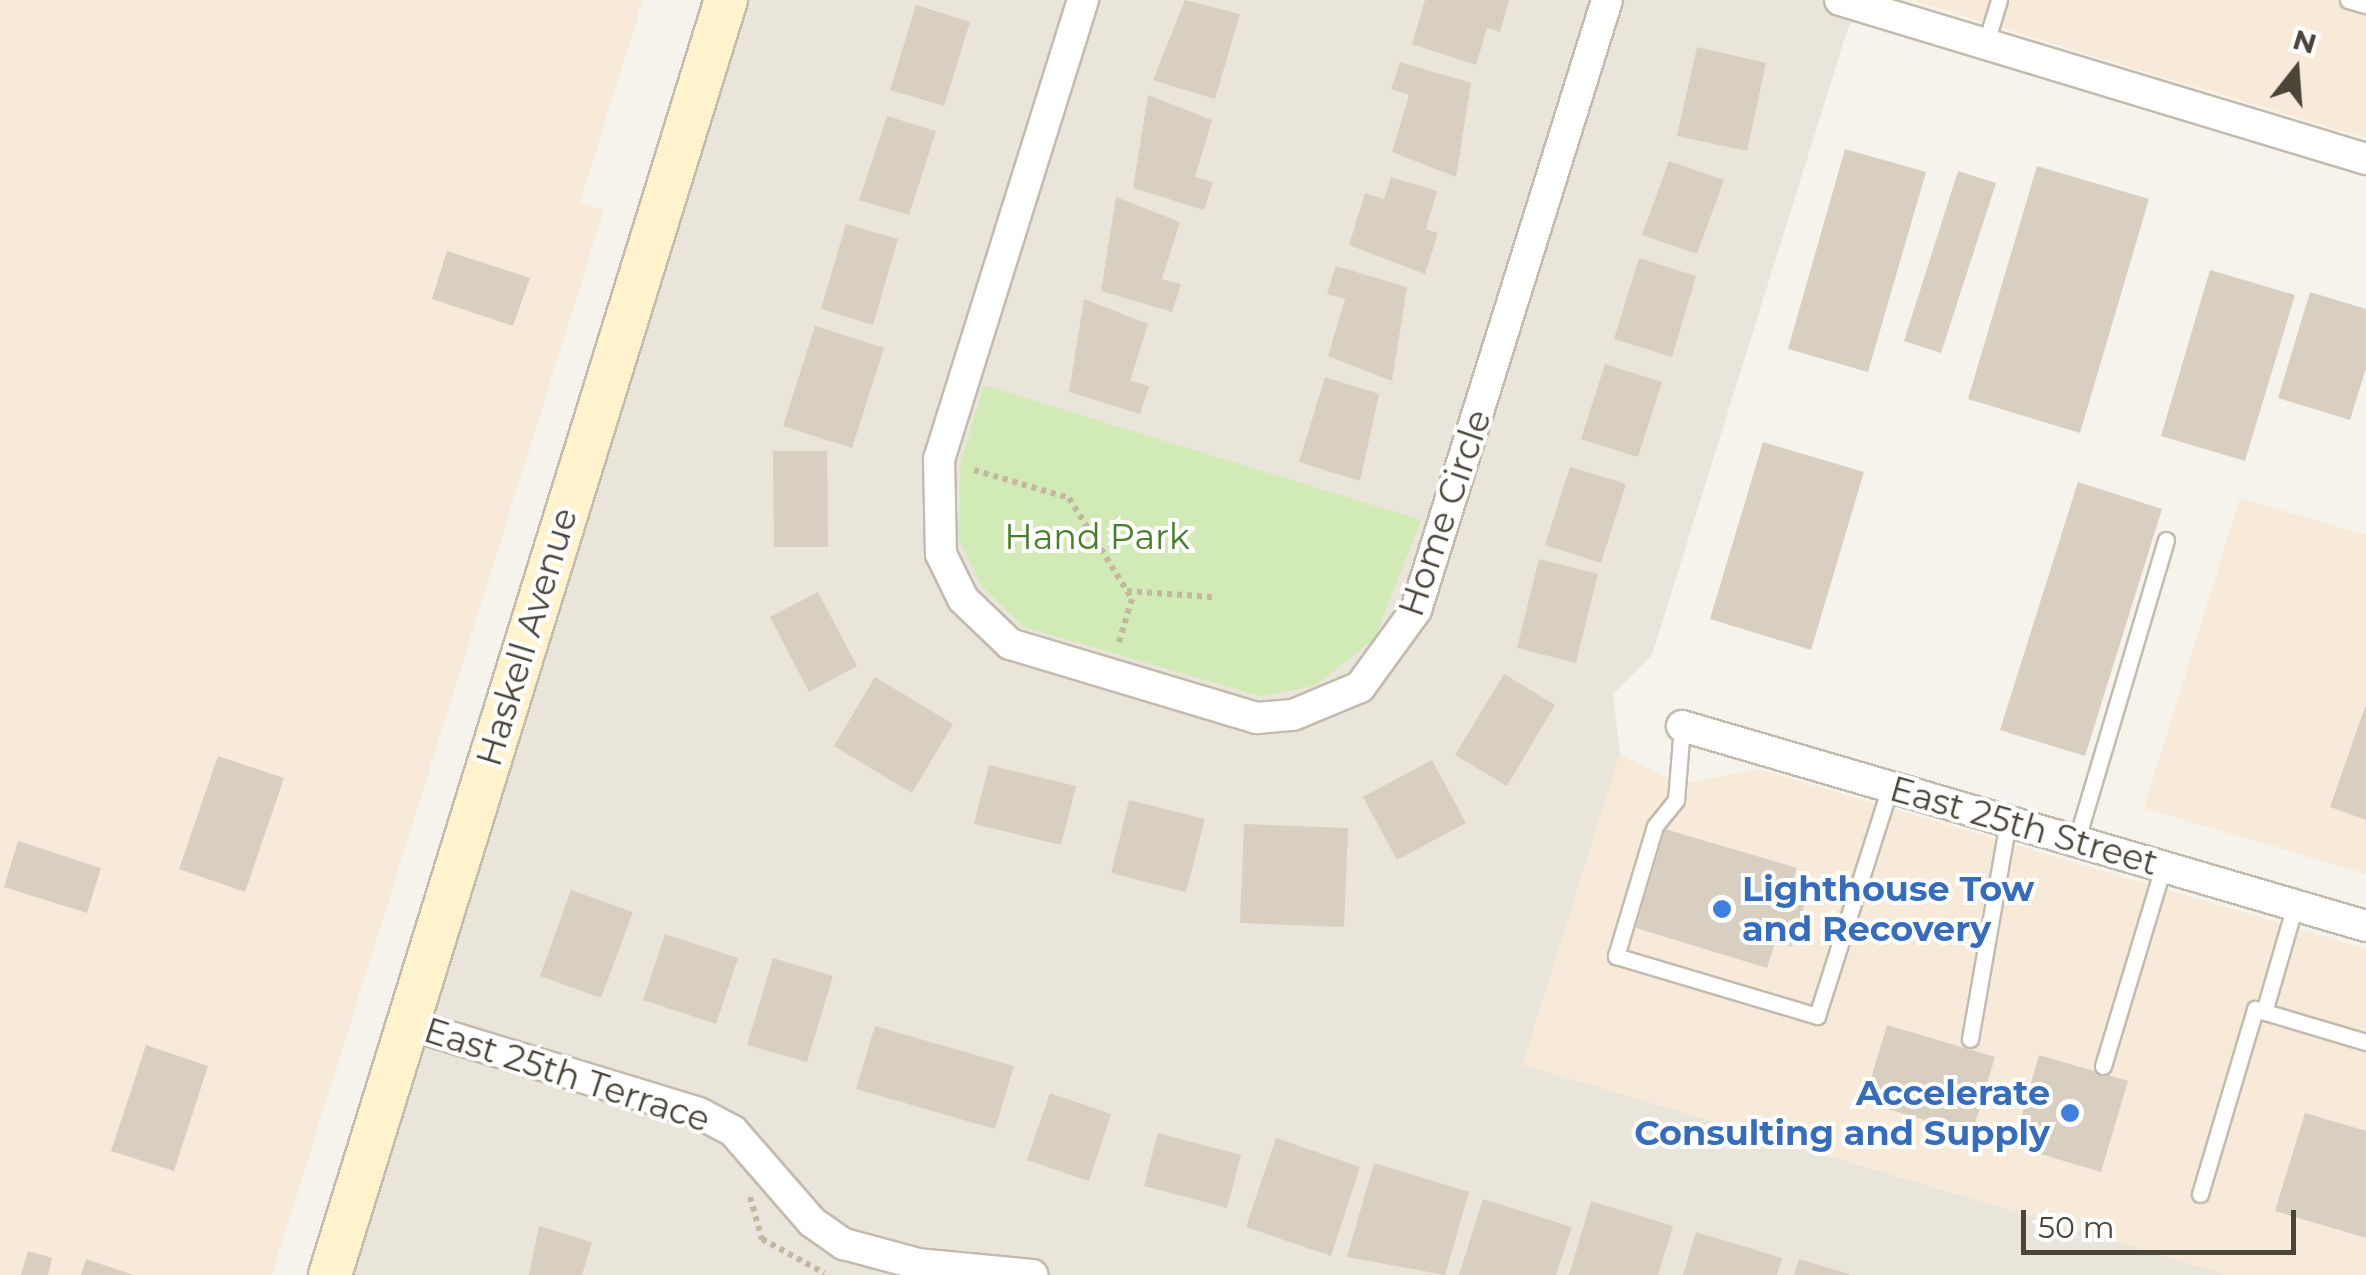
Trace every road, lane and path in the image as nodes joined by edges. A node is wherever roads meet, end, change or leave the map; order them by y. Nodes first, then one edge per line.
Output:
1 (726, 0) edge
2 (1083, 0) edge
3 (1607, 0) edge
4 (1840, 0) edge
5 (1998, 0) edge
6 (2348, 0) edge
7 (2366, 5) edge
8 (1984, 46) junction
9 (2366, 159) edge
10 (974, 470) dead end
11 (2166, 540) dead end
12 (1127, 591) junction
13 (1212, 596) dead end
14 (1118, 645) dead end
15 (1682, 726) joint
16 (1890, 787) junction
17 (2008, 822) junction
18 (2076, 842) junction
19 (2163, 867) junction
20 (2295, 905) junction
21 (2366, 926) edge
22 (2264, 1012) junction
23 (408, 1024) junction
24 (1970, 1039) dead end
25 (2366, 1042) edge
26 (2103, 1066) dead end
27 (2200, 1194) dead end
28 (330, 1275) edge
29 (1032, 1275) edge

1 - 23 main road, Haskell Avenue
2 - 3 street, Home Circle
4 - 8 street
5 - 8 lane
6 - 7 lane
8 - 9 street
10 - 12 path
11 - 18 lane
12 - 13 path
12 - 14 path
15 - 16 street, East 25th Street
15 - 16 lane
16 - 17 street, East 25th Street
17 - 18 street, East 25th Street
17 - 24 lane
18 - 19 street, East 25th Street
19 - 20 street, East 25th Street
19 - 26 lane
20 - 21 street, East 25th Street
20 - 22 lane
22 - 25 lane
22 - 27 lane
23 - 28 main road, Haskell Avenue
23 - 29 street, East 25th Terrace

